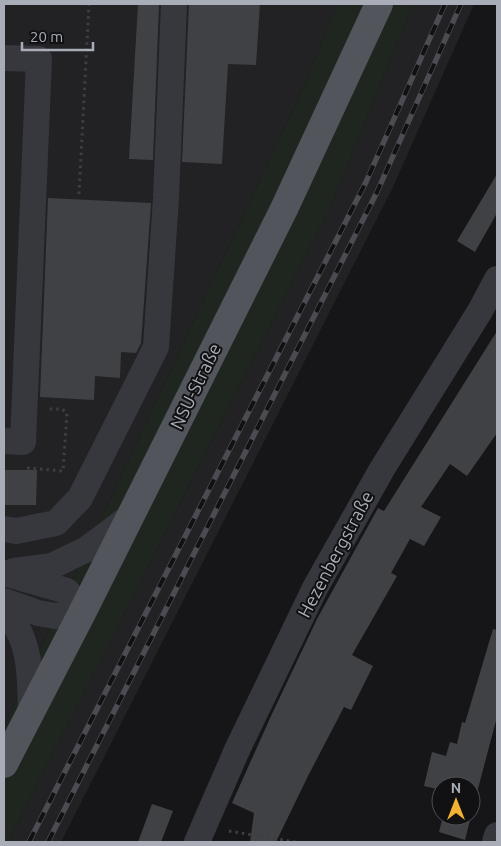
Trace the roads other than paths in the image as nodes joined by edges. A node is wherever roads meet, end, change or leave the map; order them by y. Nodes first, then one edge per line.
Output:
1 (174, 4) edge
2 (379, 4) edge
3 (4, 58) edge
4 (497, 279) edge
5 (4, 441) edge
6 (131, 516) junction
7 (4, 529) edge
8 (4, 572) edge
9 (4, 601) edge
10 (83, 611) junction
11 (4, 612) edge
12 (30, 713) junction
13 (4, 764) edge
14 (200, 835) edge
15 (497, 835) edge
16 (496, 842) edge

1 - 7 street
2 - 6 main road, NSU-Straße
3 - 5 street
4 - 14 street, Hezenbergstraße
6 - 8 street
6 - 10 main road, NSU-Straße
8 - 10 street
9 - 10 street
10 - 12 main road, NSU-Straße
11 - 12 street
12 - 13 main road, NSU-Straße
15 - 16 street

